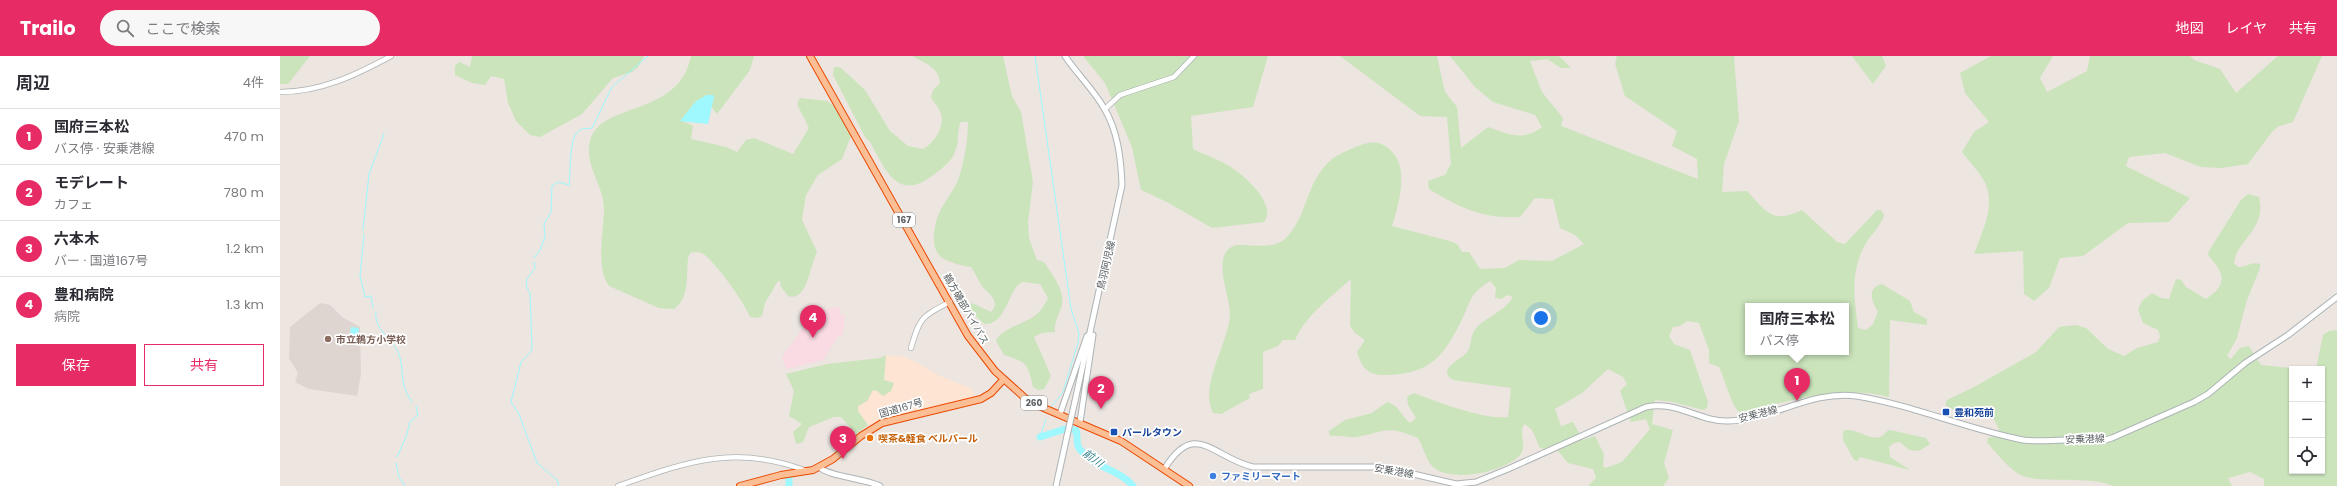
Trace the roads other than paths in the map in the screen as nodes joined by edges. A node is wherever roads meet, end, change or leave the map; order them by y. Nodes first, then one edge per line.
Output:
1 (391, 56) edge
2 (810, 56) edge
3 (1065, 56) edge
4 (1194, 56) edge
5 (280, 92) edge
6 (1105, 109) junction
7 (2337, 297) edge
8 (950, 302) junction
9 (1096, 310) junction
10 (911, 348) dead end
11 (1003, 380) junction
12 (1060, 414) junction
13 (1080, 422) junction
14 (819, 467) junction
15 (1165, 468) junction
16 (806, 472) junction
17 (618, 486) edge
18 (740, 486) edge
19 (880, 486) edge
20 (1056, 486) edge
21 (1189, 486) edge

1 - 5 street
2 - 8 highway, 鵜方磯部バイパス / 167
3 - 6 main road, 鳥羽阿児線
4 - 6 street
6 - 9 main road, 鳥羽阿児線
7 - 15 main road, 安乗港線
8 - 10 street
8 - 11 highway, 鵜方磯部バイパス / 167
9 - 12 main road
9 - 13 main road
9 - 20 main road, 鳥羽阿児線, bridge
11 - 12 highway, 鵜方磯部バイパス / 260
11 - 14 highway, 国道167号
12 - 13 highway, 鵜方磯部バイパス / 260
13 - 15 highway, 鵜方磯部バイパス / 260
14 - 16 highway, 国道167号
14 - 19 main road
15 - 21 highway, 鵜方磯部バイパス / 260
16 - 17 street
16 - 18 highway, 国道167号

